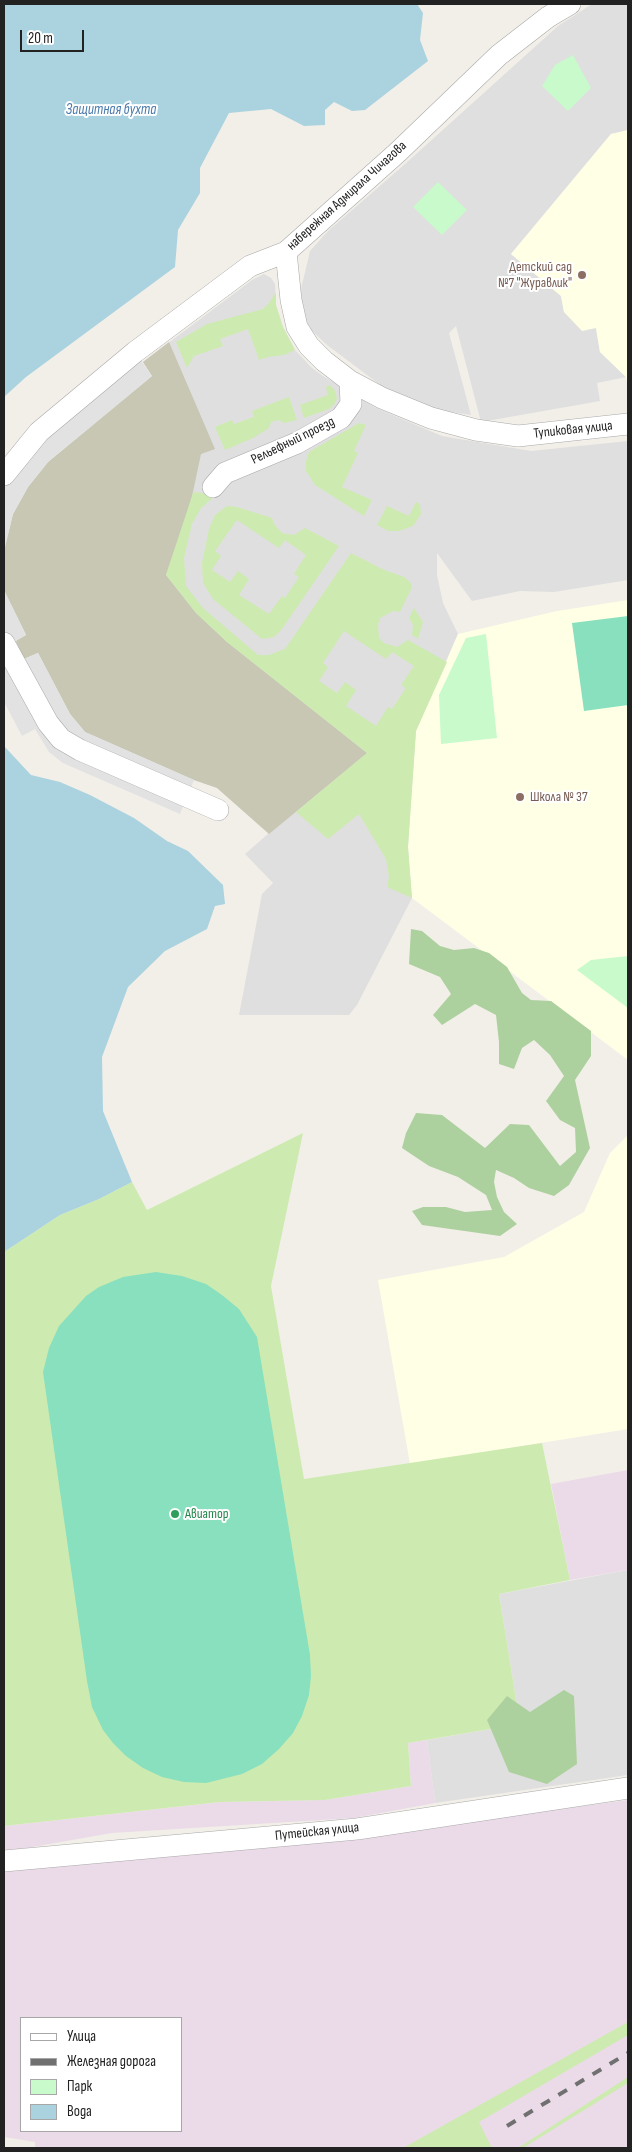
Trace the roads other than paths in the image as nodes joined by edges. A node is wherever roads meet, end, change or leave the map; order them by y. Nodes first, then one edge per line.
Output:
1 (570, 4) edge
2 (286, 252) junction
3 (350, 381) junction
4 (628, 424) edge
5 (4, 475) edge
6 (213, 487) dead end
7 (4, 643) edge
8 (218, 810) dead end
9 (628, 1788) edge
10 (4, 1861) edge

1 - 2 street, набережная Адмирала Чичагова
2 - 3 street
2 - 5 street, набережная Адмирала Чичагова
3 - 4 street, Тупиковая улица
3 - 6 street, Рельефный проезд
7 - 8 street
9 - 10 street, Путейская улица

